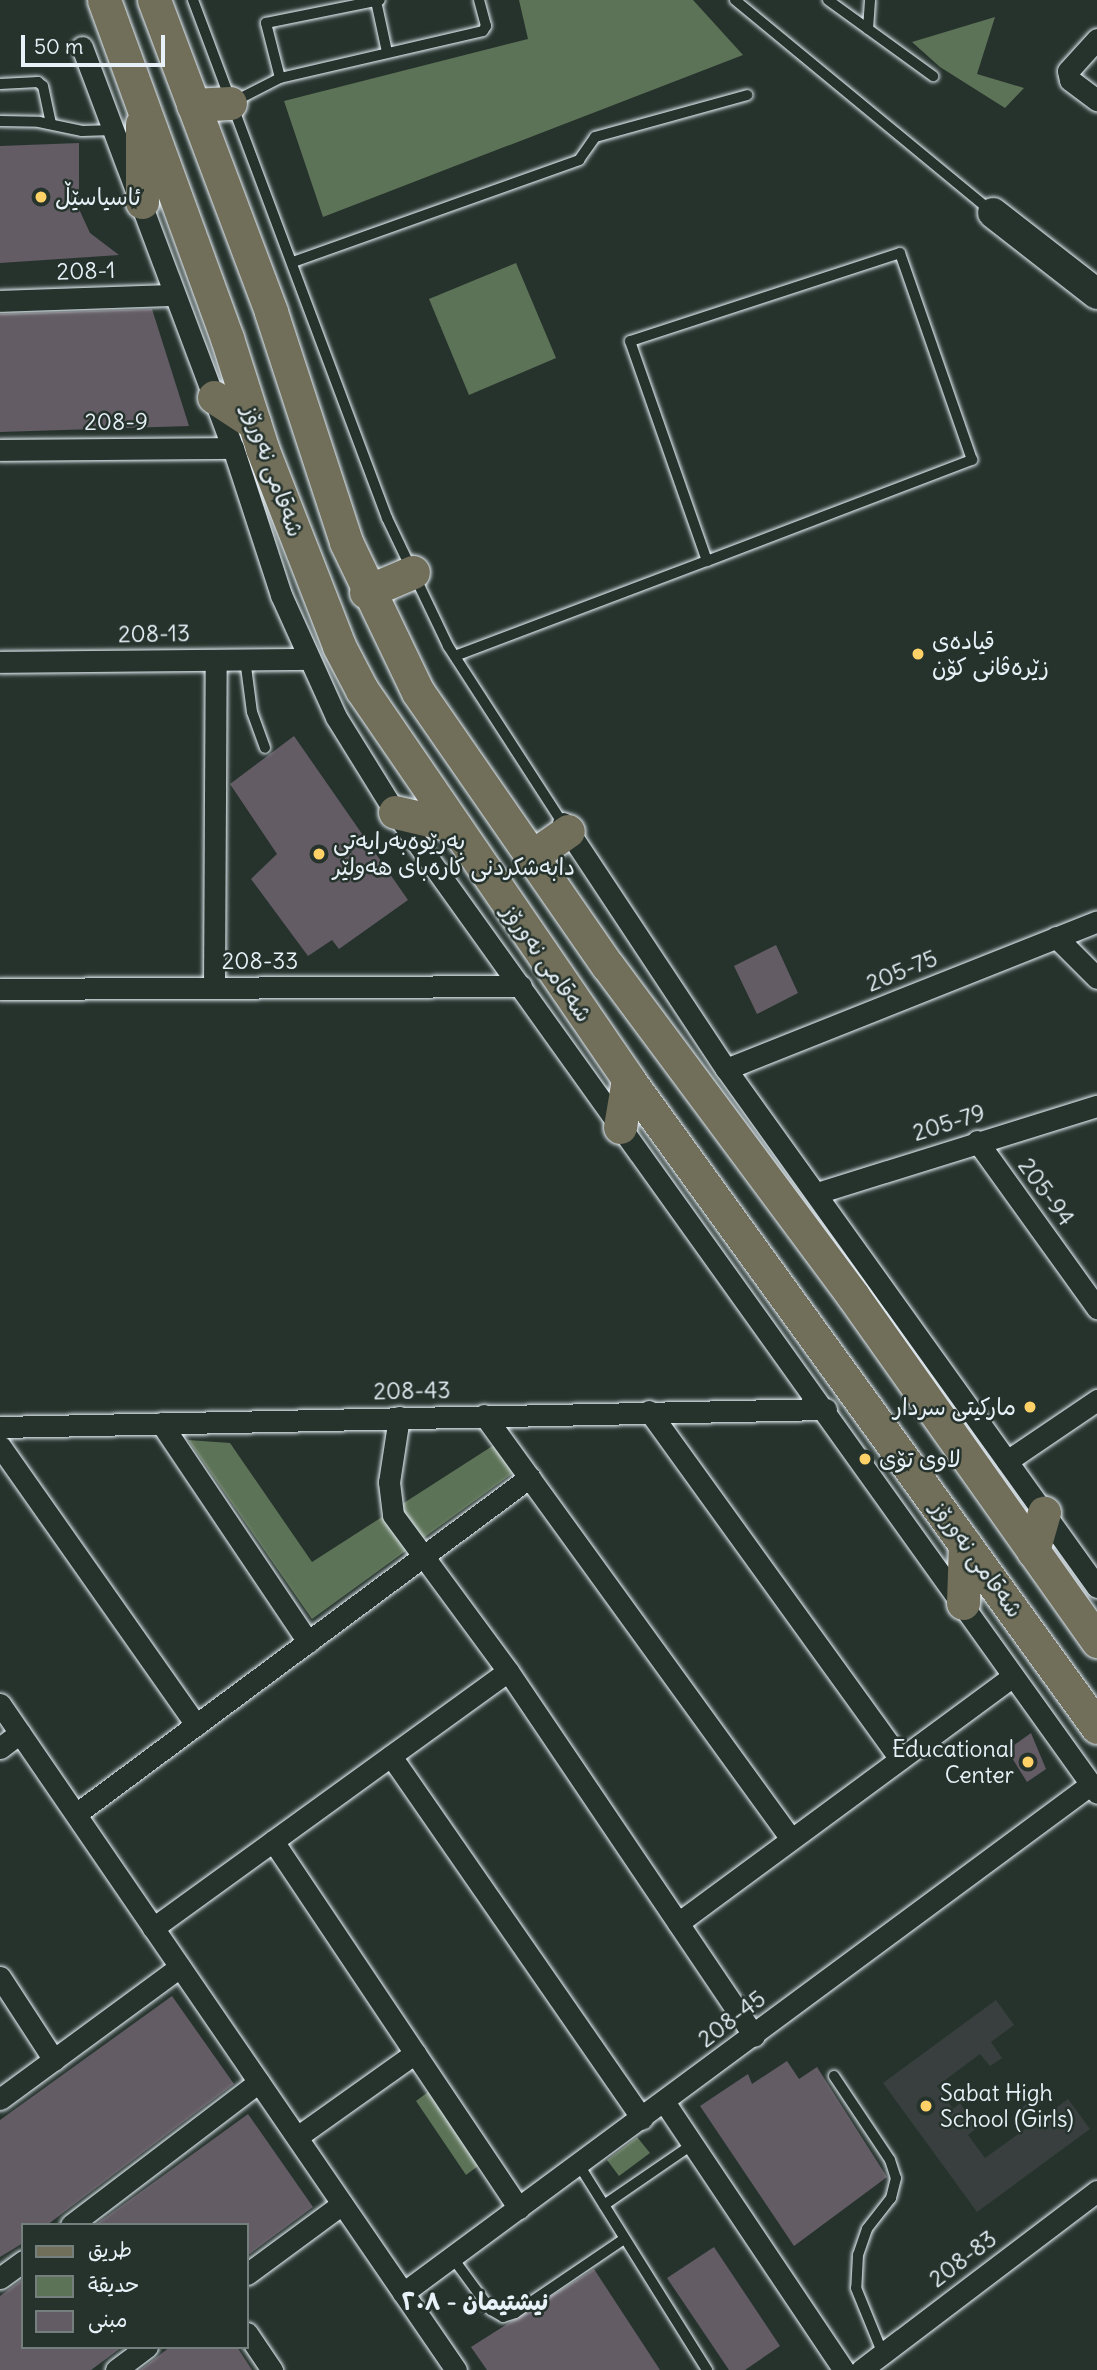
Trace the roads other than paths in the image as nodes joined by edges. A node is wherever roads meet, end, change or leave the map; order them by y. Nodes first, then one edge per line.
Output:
1 (88, 0) edge
2 (104, 0) edge
3 (154, 0) edge
4 (193, 0) edge
5 (479, 0) edge
6 (735, 0) edge
7 (828, 0) edge
8 (870, 0) edge
9 (378, 1) edge
10 (867, 29) junction
11 (1097, 39) edge
12 (82, 47) dead end
13 (387, 52) junction
14 (123, 58) junction
15 (933, 76) dead end
16 (280, 78) junction
17 (0, 84) edge
18 (747, 95) dead end
19 (1097, 100) edge
20 (230, 103) junction
21 (193, 105) junction
22 (144, 111) junction
23 (0, 121) edge
24 (51, 124) junction
25 (114, 130) junction
26 (142, 202) junction
27 (993, 213) joint
28 (293, 262) junction
29 (1097, 294) edge
30 (174, 295) junction
31 (0, 301) edge
32 (214, 397) junction
33 (254, 423) junction
34 (233, 448) junction
35 (0, 450) edge
36 (707, 561) junction
37 (413, 572) junction
38 (366, 592) junction
39 (455, 656) junction
40 (245, 659) junction
41 (309, 659) junction
42 (216, 660) junction
43 (0, 662) edge
44 (265, 748) dead end
45 (396, 812) junction
46 (451, 825) junction
47 (565, 827) junction
48 (531, 857) junction
49 (1097, 921) edge
50 (1056, 937) junction
51 (608, 966) junction
52 (1097, 978) edge
53 (521, 986) junction
54 (214, 988) junction
55 (0, 989) edge
56 (569, 994) junction
57 (726, 1069) junction
58 (628, 1079) junction
59 (1097, 1106) edge
60 (620, 1127) junction
61 (977, 1141) junction
62 (817, 1193) junction
63 (1097, 1308) edge
64 (1097, 1400) edge
65 (825, 1409) junction
66 (649, 1412) junction
67 (484, 1415) junction
68 (399, 1418) junction
69 (161, 1423) junction
70 (0, 1427) edge
71 (0, 1446) edge
72 (1007, 1461) junction
73 (530, 1477) junction
74 (1044, 1513) junction
75 (965, 1544) junction
76 (1033, 1551) junction
77 (422, 1555) junction
78 (1097, 1587) edge
79 (963, 1603) junction
80 (1097, 1641) edge
81 (308, 1642) junction
82 (508, 1671) junction
83 (1013, 1676) junction
84 (0, 1704) edge
85 (196, 1725) junction
86 (1097, 1727) edge
87 (20, 1733) junction
88 (0, 1748) edge
89 (391, 1756) junction
90 (900, 1759) junction
91 (1094, 1789) edge
92 (76, 1814) junction
93 (792, 1839) junction
94 (273, 1841) junction
95 (678, 1923) junction
96 (153, 1928) junction
97 (180, 1967) junction
98 (0, 1977) edge
99 (754, 2036) junction
100 (415, 2053) junction
101 (54, 2060) junction
102 (834, 2076) dead end
103 (259, 2082) junction
104 (0, 2099) edge
105 (665, 2103) junction
106 (642, 2119) junction
107 (296, 2137) junction
108 (693, 2144) junction
109 (579, 2165) junction
110 (1097, 2191) edge
111 (342, 2204) junction
112 (604, 2205) junction
113 (519, 2208) junction
114 (74, 2223) edge
115 (624, 2239) junction
116 (452, 2257) junction
117 (21, 2262) edge
118 (248, 2273) edge
119 (0, 2278) edge
120 (403, 2293) junction
121 (248, 2334) edge
122 (144, 2349) edge
123 (883, 2354) junction
124 (116, 2370) edge
125 (272, 2370) edge
126 (456, 2370) edge
127 (707, 2370) edge
128 (844, 2370) edge
129 (861, 2370) edge

1 - 14 main road
2 - 14 main road, شەقامی نەورۆز
3 - 21 main road, شەقامی نەورۆز
4 - 20 lane
5 - 13 lane
6 - 27 lane
7 - 10 lane
8 - 10 lane
9 - 13 lane
9 - 16 lane
10 - 15 lane
11 - 19 street
12 - 25 street
13 - 16 lane
14 - 22 main road, شەقامی نەورۆز
16 - 20 lane
17 - 24 lane
18 - 28 lane
20 - 21 main road
20 - 28 lane
21 - 38 main road, شەقامی نەورۆز
22 - 26 main road
22 - 33 main road, شەقامی نەورۆز
23 - 24 lane
24 - 25 lane
25 - 26 street
26 - 30 street
27 - 29 street
28 - 37 lane
30 - 31 street, 208-1
30 - 32 street
32 - 33 main road
32 - 34 street
33 - 46 main road, شەقامی نەورۆز
34 - 35 street, 208-9
34 - 41 street
36 - 36 lane
36 - 39 lane
37 - 38 main road
37 - 39 lane
38 - 48 main road, شەقامی نەورۆز
39 - 47 lane
40 - 41 street, 208-13
40 - 42 street, 208-13
40 - 44 lane
41 - 45 street
42 - 43 street, 208-13
42 - 54 street
45 - 46 main road
45 - 53 street
46 - 56 main road, شەقامی نەورۆز
47 - 48 main road
47 - 57 street
48 - 51 main road, شەقامی نەورۆز
49 - 50 street, 205-75
50 - 52 street
50 - 57 street, 205-75
51 - 56 main road
51 - 76 main road, شەقامی نەورۆز
53 - 54 street, 208-33
53 - 60 street
54 - 55 street, 208-33
56 - 58 main road, شەقامی نەورۆز
57 - 62 street
58 - 60 main road
58 - 75 main road, شەقامی نەورۆز
59 - 61 street, 205-79
60 - 65 street
61 - 62 street, 205-79
61 - 63 street, 205-94
62 - 72 street
64 - 72 street
65 - 66 street, 208-43
65 - 79 street
66 - 67 street, 208-43
66 - 90 street
67 - 68 street, 208-43
67 - 73 street
68 - 69 street, 208-43
68 - 77 street
69 - 70 street, 208-43
69 - 81 street
71 - 85 street
72 - 74 street
73 - 77 street
73 - 93 street
74 - 76 main road
74 - 78 street
75 - 79 main road
75 - 86 main road, شەقامی نەورۆز
76 - 80 main road, شەقامی نەورۆز
77 - 81 street
77 - 82 street
79 - 83 street
81 - 85 street
82 - 89 street
82 - 95 street
83 - 90 street
83 - 91 street
84 - 87 street
85 - 92 street
87 - 88 street
87 - 92 street
89 - 94 street
89 - 106 street
90 - 93 street
91 - 99 street, 208-45
92 - 96 street
93 - 95 street
94 - 96 street
94 - 100 street
95 - 99 street
96 - 97 street
97 - 101 street
97 - 103 street
98 - 101 street
99 - 105 street, 208-45
100 - 107 street
100 - 113 street
101 - 104 street
102 - 123 lane
103 - 107 street
103 - 114 street
105 - 106 street, 208-45
105 - 108 street
106 - 109 street, 208-45
107 - 111 street
108 - 112 lane
108 - 128 street
109 - 112 lane
109 - 113 street, 208-45
110 - 123 street, 208-83
111 - 118 street
111 - 120 street
112 - 115 lane
113 - 116 street, 208-45
115 - 116 lane
115 - 127 lane
116 - 120 street, 208-45
117 - 119 street
120 - 126 street
121 - 125 street
122 - 124 street
123 - 129 street, 208-83

